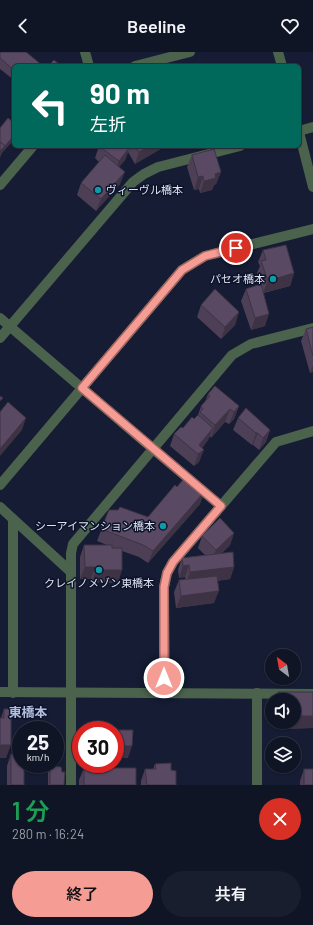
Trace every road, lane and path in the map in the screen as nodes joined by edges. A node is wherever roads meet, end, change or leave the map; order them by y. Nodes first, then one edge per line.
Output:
1 (85, 52) edge
2 (190, 52) edge
3 (278, 52) edge
4 (88, 64) edge
5 (142, 64) edge
6 (281, 64) edge
7 (313, 127) edge
8 (301, 130) edge
9 (301, 139) edge
10 (31, 148) edge
11 (232, 148) edge
12 (0, 186) edge
13 (313, 188) edge
14 (313, 229) edge
15 (0, 318) edge
16 (10, 326) junction
17 (313, 328) edge
18 (0, 338) edge
19 (82, 388) junction
20 (313, 431) edge
21 (153, 449) junction
22 (0, 485) edge
23 (221, 506) junction
24 (0, 507) edge
25 (13, 519) junction
26 (71, 572) junction
27 (0, 692) edge
28 (13, 692) junction
29 (70, 692) junction
30 (165, 693) junction
31 (257, 693) junction
32 (313, 694) edge
33 (71, 785) edge
34 (257, 785) edge

1 - 4 street
2 - 5 street
3 - 6 street
7 - 8 street
9 - 13 street
10 - 12 street
11 - 16 street
14 - 19 street
15 - 16 street
16 - 18 street
16 - 19 street
17 - 21 street
19 - 21 street
19 - 22 street
20 - 23 street
21 - 23 street
21 - 26 street
23 - 30 street
24 - 25 street
25 - 26 street
25 - 28 street
26 - 29 street
27 - 28 street
28 - 29 street
29 - 30 street
29 - 33 street
30 - 31 street
31 - 32 street
31 - 34 street

